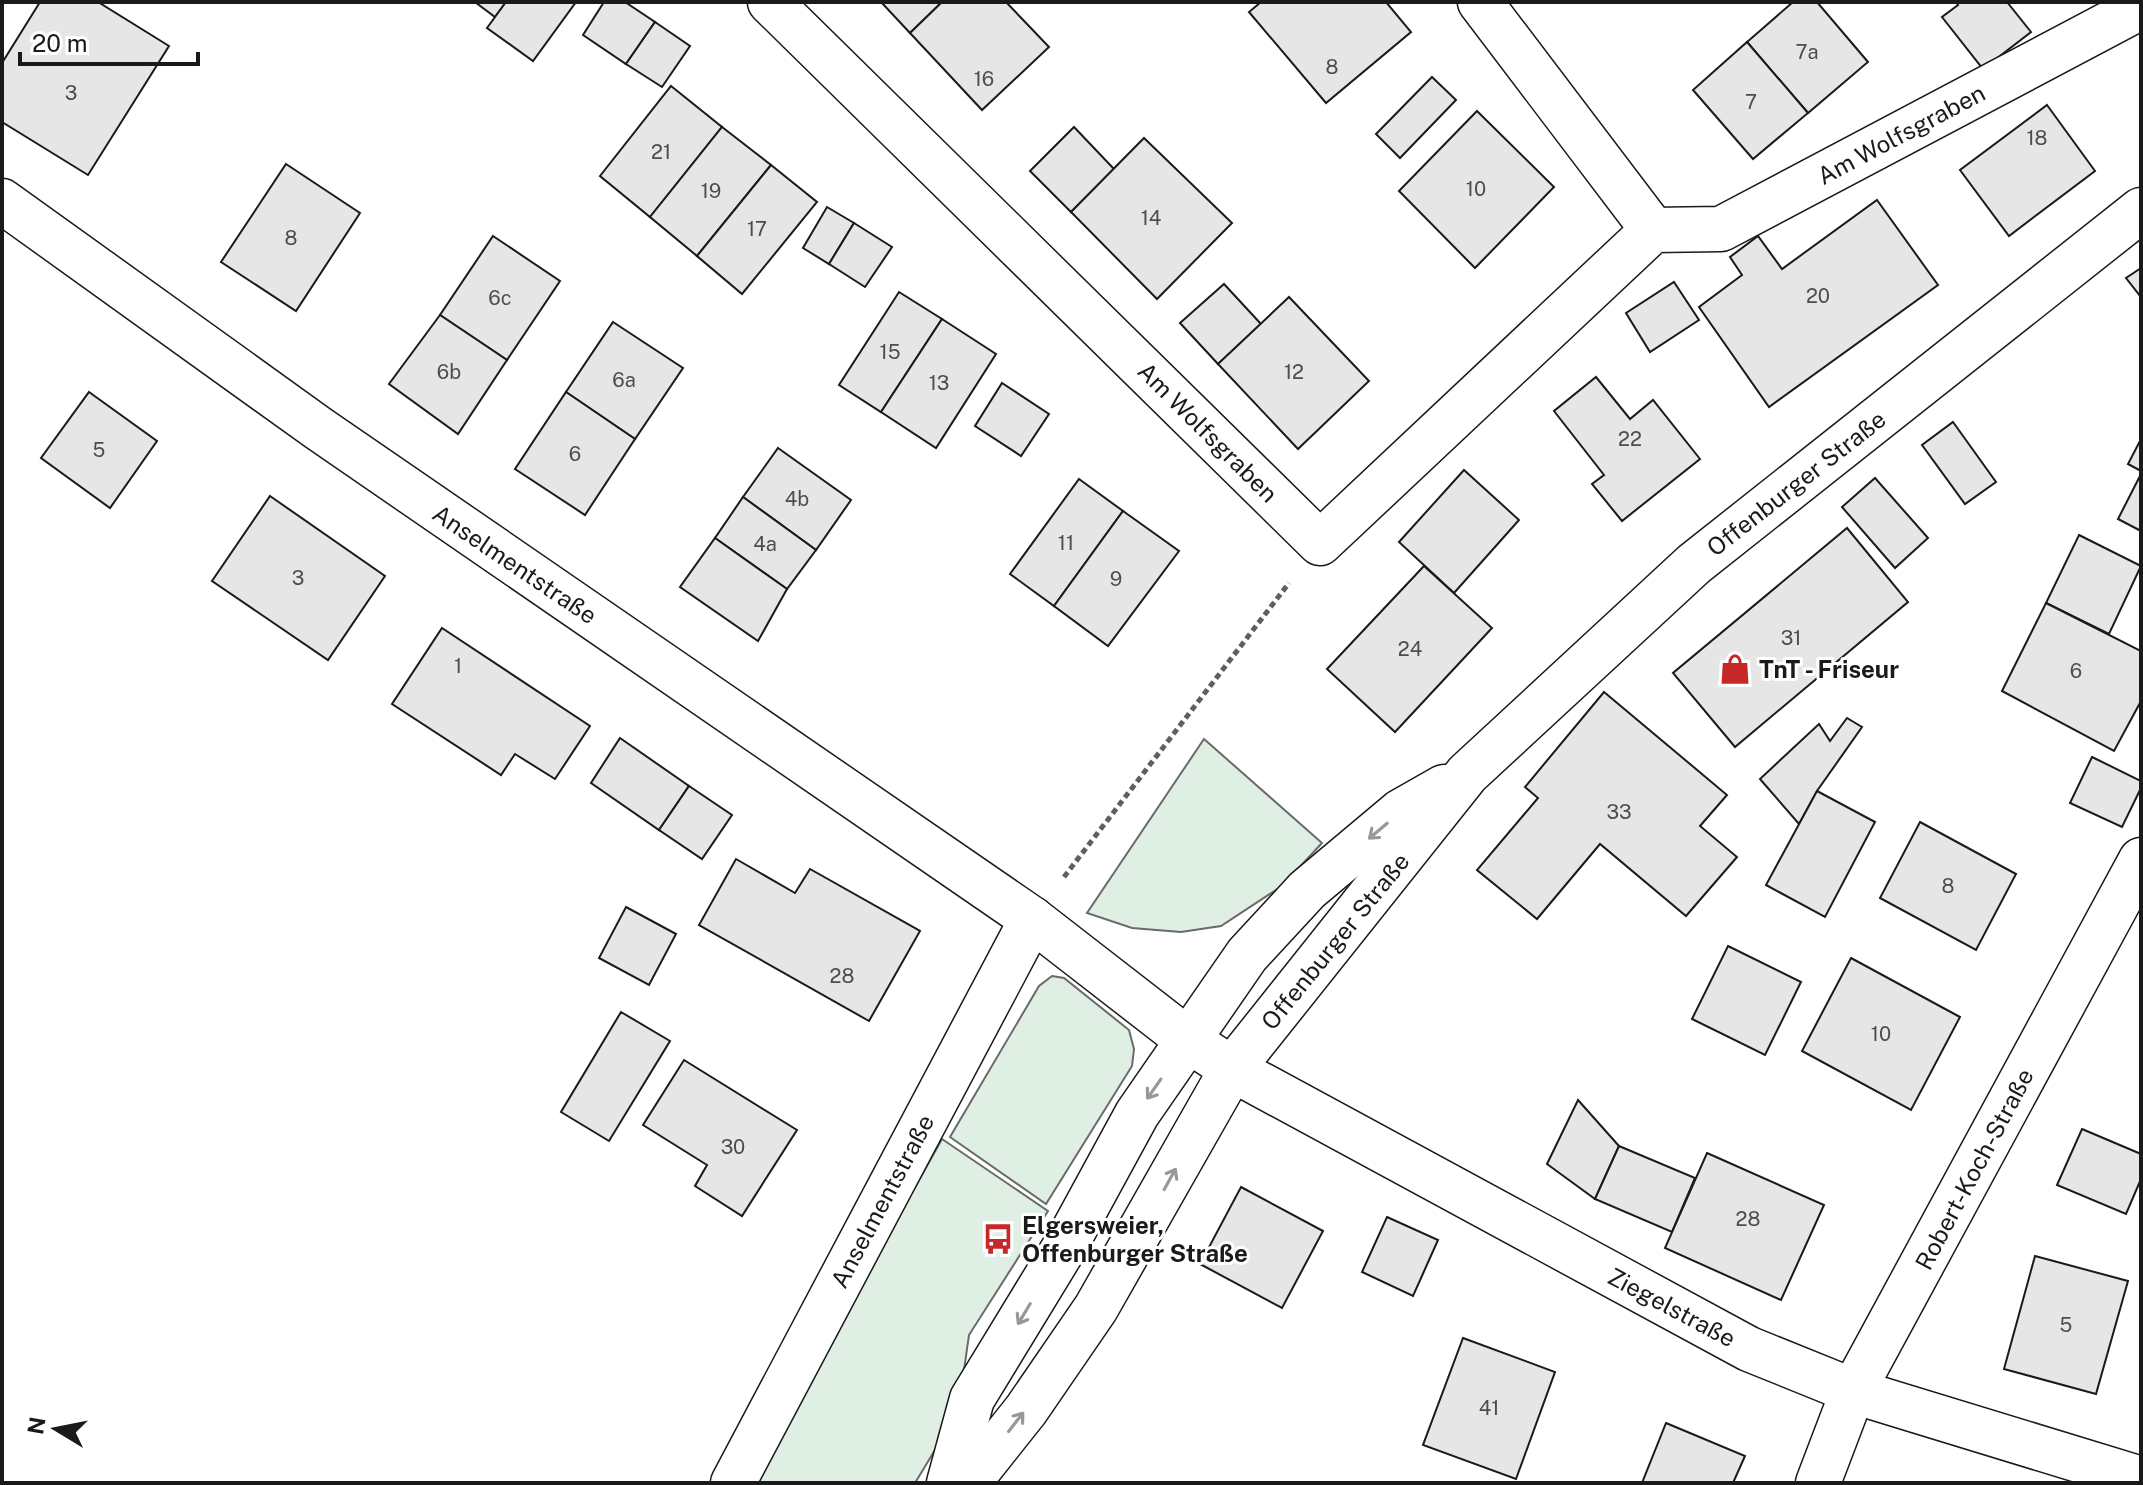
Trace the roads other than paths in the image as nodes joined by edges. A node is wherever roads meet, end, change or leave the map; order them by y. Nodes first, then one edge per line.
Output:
1 (770, 2) edge
2 (1480, 2) edge
3 (2141, 7) edge
4 (2, 201) edge
5 (2141, 210) edge
6 (1653, 230) junction
7 (1467, 774) junction
8 (2141, 860) edge
9 (1032, 919) junction
10 (1188, 1040) junction
11 (1232, 1069) junction
12 (1853, 1391) junction
13 (2141, 1479) edge
14 (733, 1483) edge
15 (949, 1483) edge
16 (968, 1483) edge
17 (1818, 1483) edge

1 - 6 street, Am Wolfsgraben
2 - 6 street
3 - 6 street, Am Wolfsgraben
4 - 9 street, Anselmentstraße
5 - 7 street, Offenburger Straße
7 -> 10 street, Offenburger Straße
7 - 11 street, Offenburger Straße
8 - 12 street, Robert-Koch-Straße
9 - 10 street, Anselmentstraße
9 - 14 street, Anselmentstraße
10 - 11 street
10 -> 15 street, Offenburger Straße
11 - 12 street, Ziegelstraße
16 -> 11 street, Offenburger Straße
12 - 13 street, Ziegelstraße
12 - 17 street, Robert-Koch-Straße

